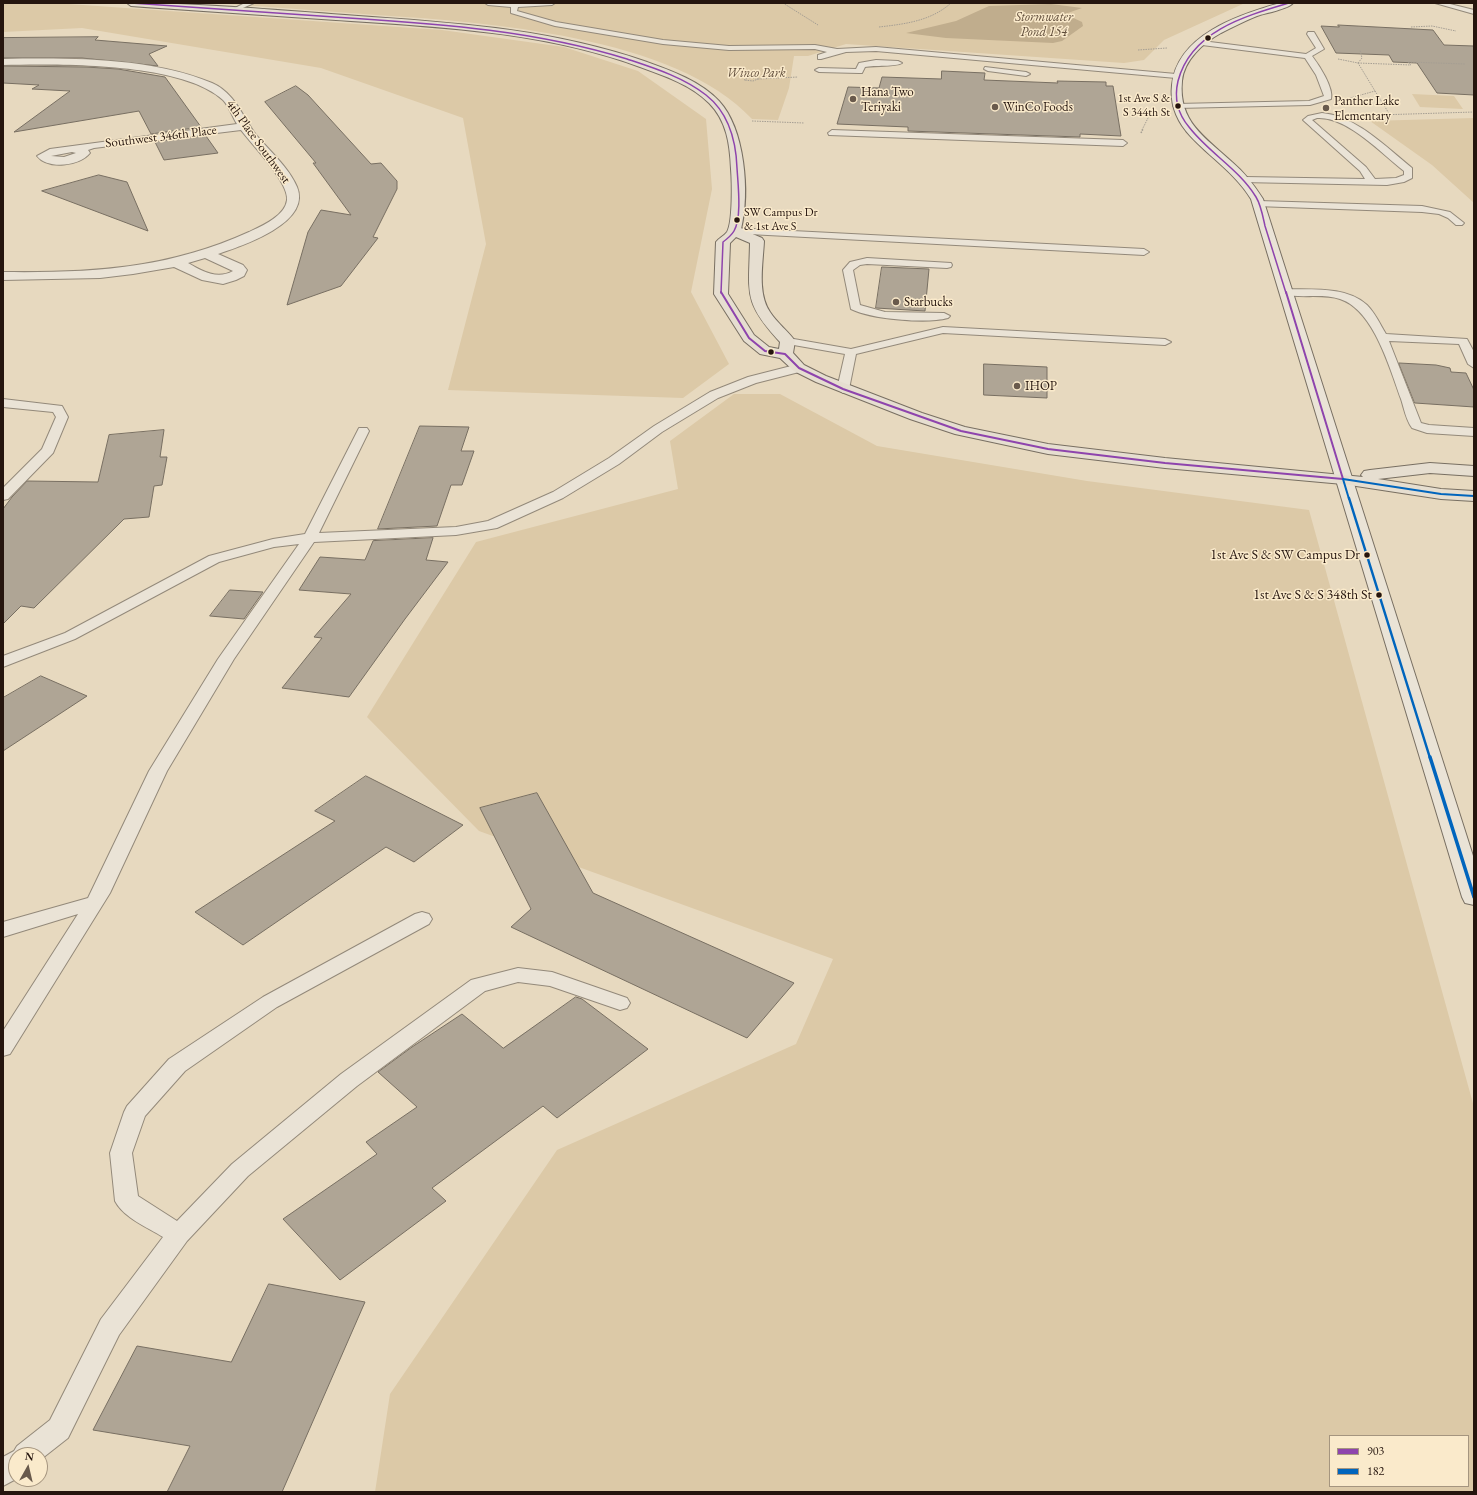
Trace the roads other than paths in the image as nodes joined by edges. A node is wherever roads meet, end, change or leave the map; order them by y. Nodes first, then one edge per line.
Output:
1 (131, 3) edge
2 (251, 3) edge
3 (488, 3) edge
4 (552, 3) edge
5 (1289, 3) edge
6 (1438, 3) edge
7 (513, 4) edge
8 (234, 10) junction
9 (1474, 12) edge
10 (1311, 34) dead end
11 (1202, 43) junction
12 (838, 52) junction
13 (946, 56) junction
14 (1307, 56) junction
15 (821, 57) dead end
16 (3, 62) edge
17 (906, 64) dead end
18 (937, 64) dead end
19 (982, 68) dead end
20 (819, 70) dead end
21 (859, 71) junction
22 (1026, 74) dead end
23 (1176, 76) junction
24 (857, 82) dead end
25 (1286, 103) junction
26 (1177, 106) junction
27 (1312, 117) junction
28 (244, 126) junction
29 (832, 133) dead end
30 (1123, 143) dead end
31 (78, 149) dead end
32 (1245, 180) junction
33 (1372, 182) junction
34 (1259, 204) junction
35 (1370, 208) junction
36 (734, 231) junction
37 (1144, 252) dead end
38 (201, 256) junction
39 (175, 262) junction
40 (947, 265) dead end
41 (3, 276) edge
42 (1286, 292) junction
43 (944, 316) dead end
44 (1382, 337) junction
45 (1165, 342) dead end
46 (787, 348) junction
47 (851, 352) junction
48 (1474, 364) edge
49 (799, 368) junction
50 (843, 389) junction
51 (3, 403) edge
52 (362, 431) dead end
53 (1474, 432) edge
54 (1474, 471) edge
55 (1343, 479) junction
56 (3, 496) edge
57 (1474, 496) edge
58 (310, 538) junction
59 (3, 662) edge
60 (1474, 897) edge
61 (94, 903) junction
62 (422, 919) dead end
63 (3, 930) edge
64 (620, 1003) dead end
65 (3, 1048) edge
66 (179, 1234) junction
67 (36, 1447) edge

1 - 8 main road
2 - 8 lane
3 - 7 lane
4 - 7 lane
5 - 11 main road
6 - 9 lane
7 - 12 lane
8 - 36 main road
10 - 14 lane
11 - 14 lane
11 - 23 main road
12 - 13 lane
12 - 15 lane
13 - 18 lane
13 - 23 lane
14 - 25 lane
16 - 28 main road, 4th Place Southwest
17 - 21 lane
19 - 22 lane
20 - 21 lane
21 - 24 lane
23 - 26 main road
25 - 26 lane
25 - 27 lane
26 - 32 main road
27 - 33 lane
27 - 33 lane
28 - 31 main road, Southwest 346th Place
28 - 38 main road, 4th Place Southwest
29 - 30 lane
32 - 33 lane
32 - 34 main road
34 - 35 lane
34 - 42 main road
35 - 35 lane
36 - 37 lane
36 - 46 main road
36 - 46 main road
38 - 39 main road, 4th Place Southwest
38 - 39 main road
39 - 41 main road, 4th Place Southwest
40 - 43 lane
42 - 44 lane
42 - 55 main road
44 - 48 lane
44 - 53 lane
45 - 47 lane
46 - 47 lane
46 - 49 main road
47 - 50 lane
49 - 50 main road
49 - 58 lane
50 - 55 main road
51 - 56 lane
52 - 58 lane
54 - 55 main road
55 - 57 main road
55 - 60 main road
58 - 59 lane
58 - 61 lane
61 - 63 lane
61 - 65 lane
62 - 66 lane
64 - 66 lane
66 - 67 lane

